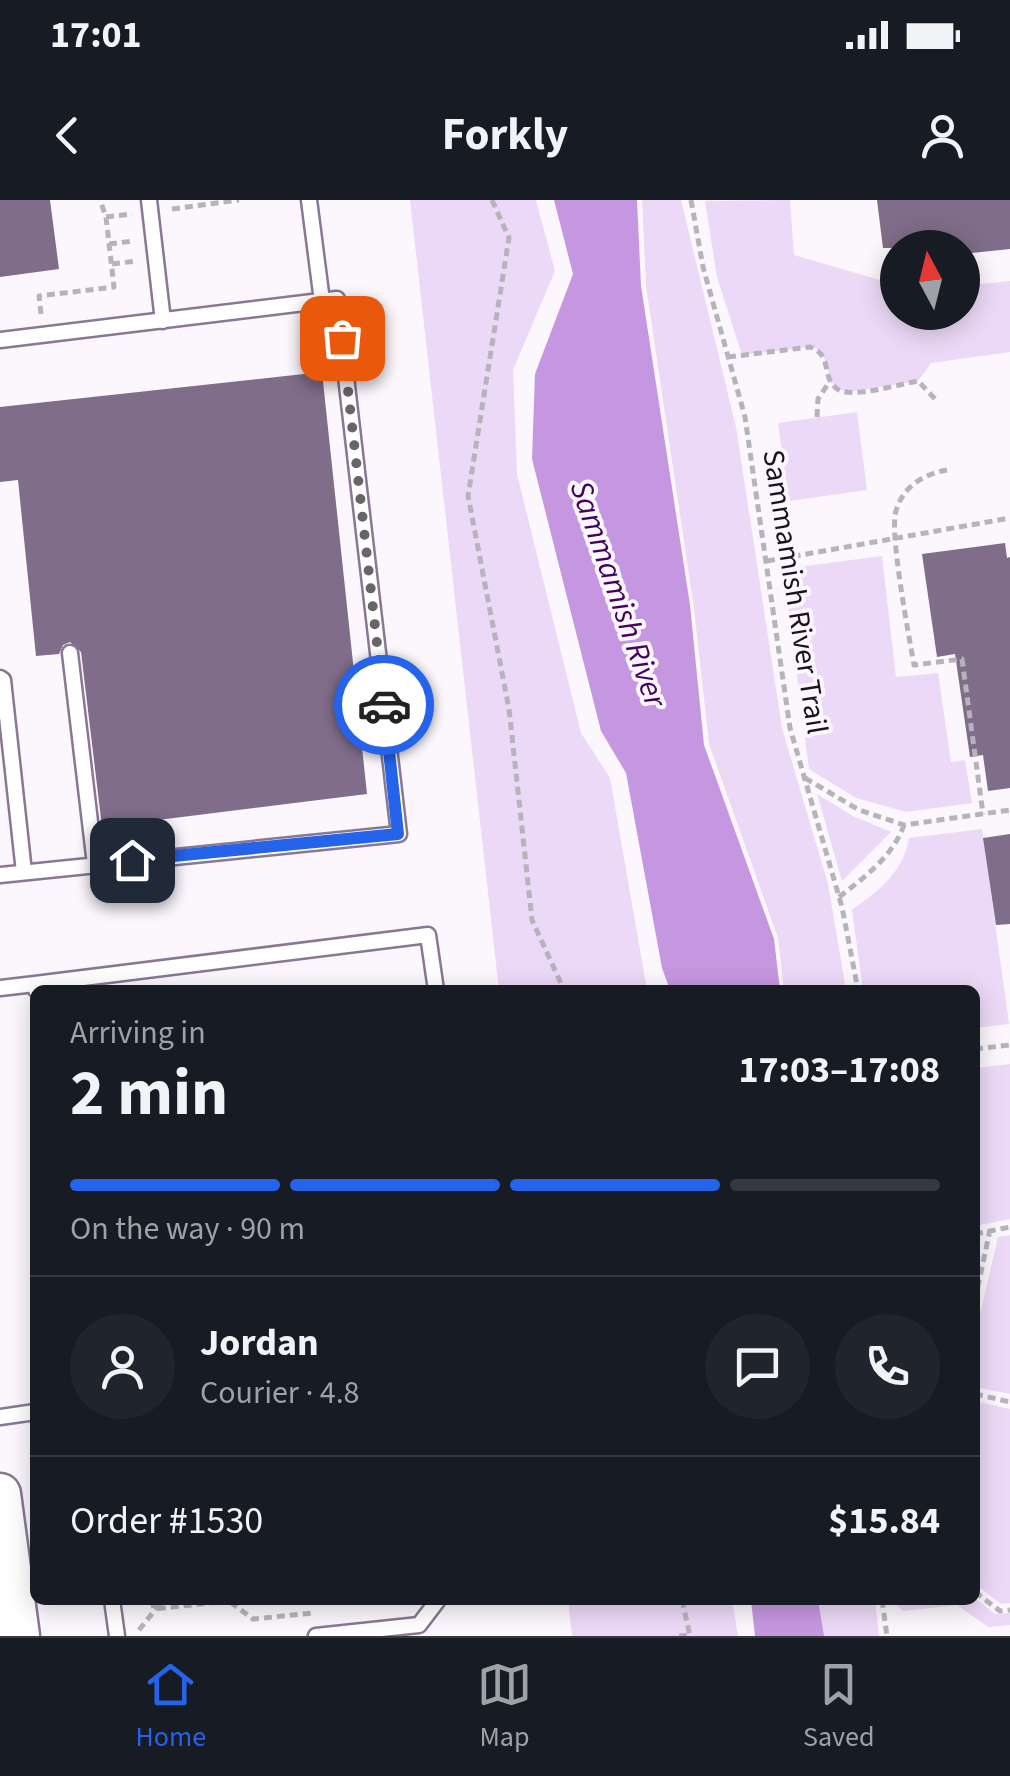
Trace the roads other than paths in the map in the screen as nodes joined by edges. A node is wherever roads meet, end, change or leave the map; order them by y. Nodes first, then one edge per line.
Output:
1 (150, 200) edge
2 (310, 200) edge
3 (322, 301) junction
4 (163, 321) junction
5 (0, 340) edge
6 (70, 653) dead end
7 (0, 678) edge
8 (94, 864) junction
9 (24, 872) junction
10 (0, 876) edge
11 (51, 985) edge
12 (435, 985) edge
13 (30, 987) edge
14 (0, 988) edge
15 (30, 1413) edge
16 (0, 1416) edge
17 (0, 1494) edge
18 (113, 1605) edge
19 (434, 1605) edge
20 (19, 1636) edge
21 (117, 1636) edge
22 (316, 1636) edge

1 - 4 lane
2 - 3 lane
3 - 4 lane
3 - 8 lane
4 - 5 lane
6 - 8 lane
7 - 9 lane
8 - 9 lane
9 - 10 lane
11 - 12 lane
13 - 14 lane
15 - 16 lane
17 - 20 main road
18 - 21 lane
19 - 22 lane

